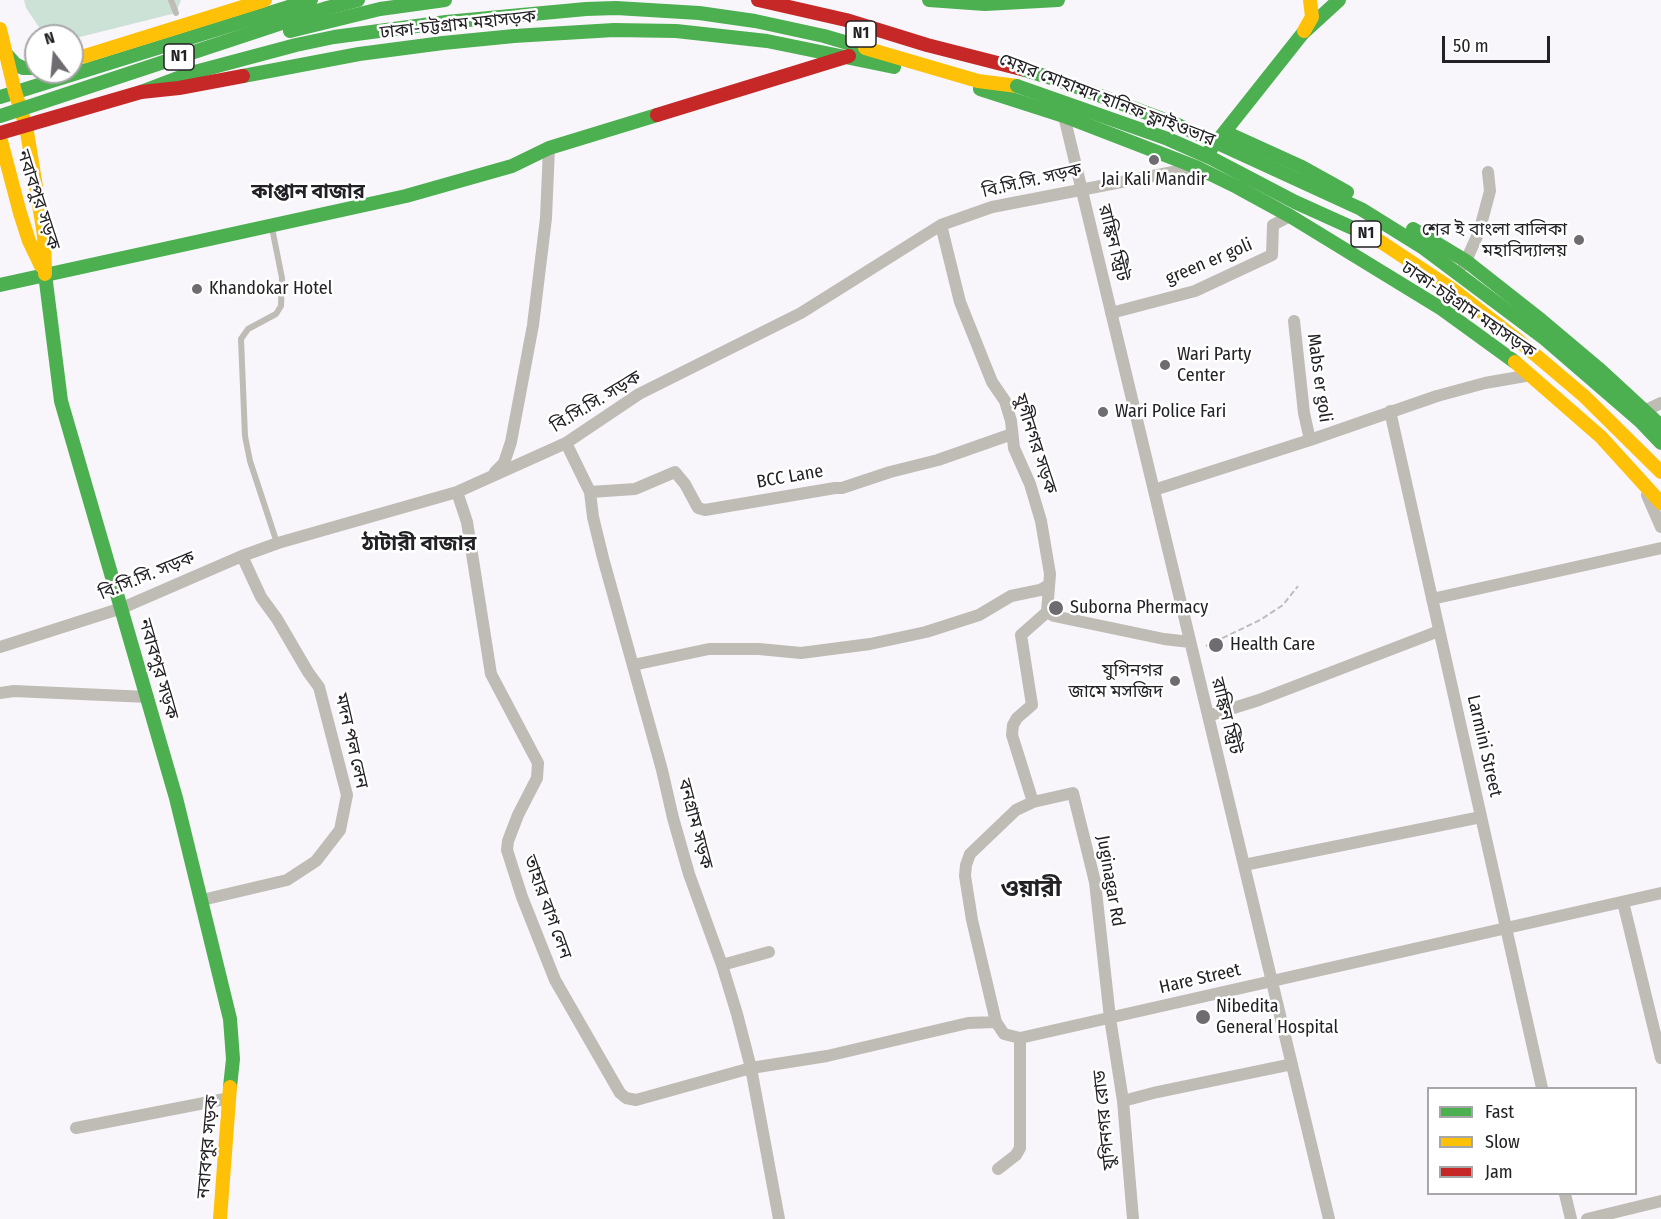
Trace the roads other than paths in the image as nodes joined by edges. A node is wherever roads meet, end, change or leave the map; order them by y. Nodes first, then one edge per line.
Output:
1 (171, 0) edge
2 (265, 0) edge
3 (311, 0) edge
4 (358, 0) edge
5 (445, 0) edge
6 (700, 0) edge
7 (758, 0) edge
8 (929, 0) edge
9 (1058, 0) edge
10 (1310, 0) edge
11 (1339, 0) edge
12 (176, 13) dead end
13 (917, 28) dead end
14 (0, 29) edge
15 (1303, 33) junction
16 (7, 55) junction
17 (84, 56) edge
18 (849, 56) junction
19 (24, 68) edge
20 (1025, 70) junction
21 (1017, 86) junction
22 (15, 92) junction
23 (141, 92) junction
24 (0, 97) edge
25 (0, 116) edge
26 (1064, 116) junction
27 (0, 126) edge
28 (26, 126) junction
29 (1225, 132) junction
30 (0, 135) edge
31 (549, 148) junction
32 (1196, 167) junction
33 (1488, 172) dead end
34 (1081, 188) junction
35 (1290, 216) junction
36 (271, 224) junction
37 (941, 225) junction
38 (1466, 261) junction
39 (45, 274) junction
40 (0, 285) edge
41 (1442, 309) junction
42 (1111, 313) junction
43 (1294, 321) dead end
44 (1531, 375) junction
45 (1661, 403) edge
46 (1390, 411) junction
47 (1645, 411) junction
48 (1661, 426) edge
49 (1012, 434) junction
50 (1601, 437) junction
51 (1310, 440) junction
52 (566, 443) junction
53 (1661, 443) edge
54 (1661, 472) edge
55 (492, 476) junction
56 (1641, 481) junction
57 (1154, 490) junction
58 (457, 492) junction
59 (590, 492) junction
60 (1661, 503) edge
61 (1661, 527) edge
62 (278, 543) junction
63 (1661, 548) edge
64 (242, 556) junction
65 (1049, 585) junction
66 (1432, 599) junction
67 (122, 608) junction
68 (1047, 612) junction
69 (1439, 631) junction
70 (0, 647) edge
71 (1192, 647) junction
72 (633, 665) junction
73 (0, 693) edge
74 (148, 697) junction
75 (1208, 716) junction
76 (1033, 802) junction
77 (1481, 817) junction
78 (1244, 865) junction
79 (1661, 893) edge
80 (202, 900) junction
81 (1623, 902) junction
82 (1506, 928) junction
83 (769, 952) dead end
84 (722, 965) junction
85 (1272, 981) junction
86 (1110, 1018) junction
87 (996, 1022) junction
88 (1020, 1038) junction
89 (1661, 1058) edge
90 (1292, 1065) junction
91 (751, 1068) junction
92 (1542, 1087) edge
93 (230, 1098) junction
94 (1123, 1101) junction
95 (76, 1128) dead end
96 (998, 1169) dead end
97 (1565, 1195) edge
98 (1661, 1201) edge
99 (220, 1219) edge
100 (779, 1219) edge
101 (1132, 1219) edge
102 (1329, 1219) edge
103 (1571, 1219) edge
104 (1587, 1219) edge

1 - 12 lane
2 - 17 main road
3 - 22 main road
4 - 25 main road, N1, bridge
5 - 27 main road, N1
6 - 21 main road, মেয়র মোহাম্মদ হানিফ ফ্লাইওভার / N1
7 - 20 main road, মেয়র মোহাম্মদ হানিফ ফ্লাইওভার / N1
8 - 9 main road
10 - 15 main road
11 - 15 main road
13 - 20 main road
14 - 16 main road
15 - 29 main road
16 - 19 main road
16 - 22 main road
18 - 23 main road, ঢাকা-চট্টগ্রাম মহাসড়ক
18 - 26 main road, ঢাকা-চট্টগ্রাম মহাসড়ক
18 - 31 main road
20 - 53 main road, মেয়র মোহাম্মদ হানিফ ফ্লাইওভার / N1, bridge
21 - 23 main road
21 - 54 main road, মেয়র মোহাম্মদ হানিফ ফ্লাইওভার / N1, bridge
22 - 24 main road
22 - 28 main road
23 - 28 main road, ঢাকা-চট্টগ্রাম মহাসড়ক
26 - 32 main road, ঢাকা-চট্টগ্রাম মহাসড়ক
26 - 34 street, রাঙ্কিন স্ট্রিট
28 - 30 main road, ঢাকা-চট্টগ্রাম মহাসড়ক
28 - 39 main road
29 - 32 main road
29 - 38 main road
30 - 39 main road, নবাবপুর সড়ক
31 - 36 main road
31 - 55 street
32 - 34 street, বি.সি.সি. সড়ক
32 - 35 main road, ঢাকা-চট্টগ্রাম মহাসড়ক
33 - 38 street
34 - 37 street, বি.সি.সি. সড়ক
34 - 42 street, রাঙ্কিন স্ট্রিট
35 - 41 main road, ঢাকা-চট্টগ্রাম মহাসড়ক
35 - 42 street, green er goli
36 - 39 main road
36 - 62 lane
37 - 49 street, যুগীনগর সড়ক
37 - 52 street, বি.সি.সি. সড়ক
38 - 41 street
38 - 47 main road
39 - 40 main road
39 - 67 main road, নবাবপুর সড়ক
41 - 44 main road, ঢাকা-চট্টগ্রাম মহাসড়ক
42 - 57 street, রাঙ্কিন স্ট্রিট
43 - 51 street, Mabs er goli
44 - 46 street
44 - 50 main road, ঢাকা-চট্টগ্রাম মহাসড়ক
45 - 47 street
46 - 51 street
46 - 66 street, Larmini Street
47 - 48 main road
47 - 50 street
49 - 59 street, BCC Lane
49 - 65 street, যুগীনগর সড়ক
50 - 56 main road, ঢাকা-চট্টগ্রাম মহাসড়ক
51 - 57 street
52 - 55 street, বি.সি.সি. সড়ক
52 - 59 street, বনগ্রাম সড়ক
55 - 58 street, বি.সি.সি. সড়ক
56 - 60 main road, ঢাকা-চট্টগ্রাম মহাসড়ক
56 - 61 street
57 - 71 street, রাঙ্কিন স্ট্রিট
58 - 62 street, বি.সি.সি. সড়ক
58 - 91 street, তাহার বাগ লেন
59 - 72 street, বনগ্রাম সড়ক
62 - 64 street, বি.সি.সি. সড়ক
63 - 66 street
64 - 67 street, বি.সি.সি. সড়ক
64 - 80 street, মদন পল লেন
65 - 68 street, যুগীনগর সড়ক
65 - 72 street
66 - 69 street, Larmini Street
67 - 70 street, বি.সি.সি. সড়ক
67 - 74 main road, নবাবপুর সড়ক
68 - 71 street
68 - 76 street
69 - 75 street
69 - 77 street, Larmini Street
71 - 75 street, রাঙ্কিন স্ট্রিট
72 - 84 street, বনগ্রাম সড়ক
73 - 74 street
74 - 80 main road, নবাবপুর সড়ক
75 - 78 street, রাঙ্কিন স্ট্রিট
76 - 86 street, Juginagar Rd
76 - 87 street
77 - 78 street
77 - 82 street, Larmini Street
78 - 85 street, রাঙ্কিন স্ট্রিট
79 - 81 street, Hare Street
80 - 93 main road, নবাবপুর সড়ক
81 - 82 street, Hare Street
81 - 89 street
82 - 85 street, Hare Street
82 - 92 street, Larmini Street
83 - 84 street
84 - 91 street, বনগ্রাম সড়ক
85 - 86 street, Hare Street
85 - 90 street, রাঙ্কিন স্ট্রিট
86 - 88 street, Hare Street
86 - 94 street, যুগিনগর রোড
87 - 88 street
87 - 91 street
88 - 96 street
90 - 94 street
90 - 102 street, রাঙ্কিন স্ট্রিট
91 - 100 street, বনগ্রাম সড়ক
93 - 95 street
93 - 99 main road, নবাবপুর সড়ক
94 - 101 street, যুগিনগর রোড
97 - 103 street
98 - 104 street

